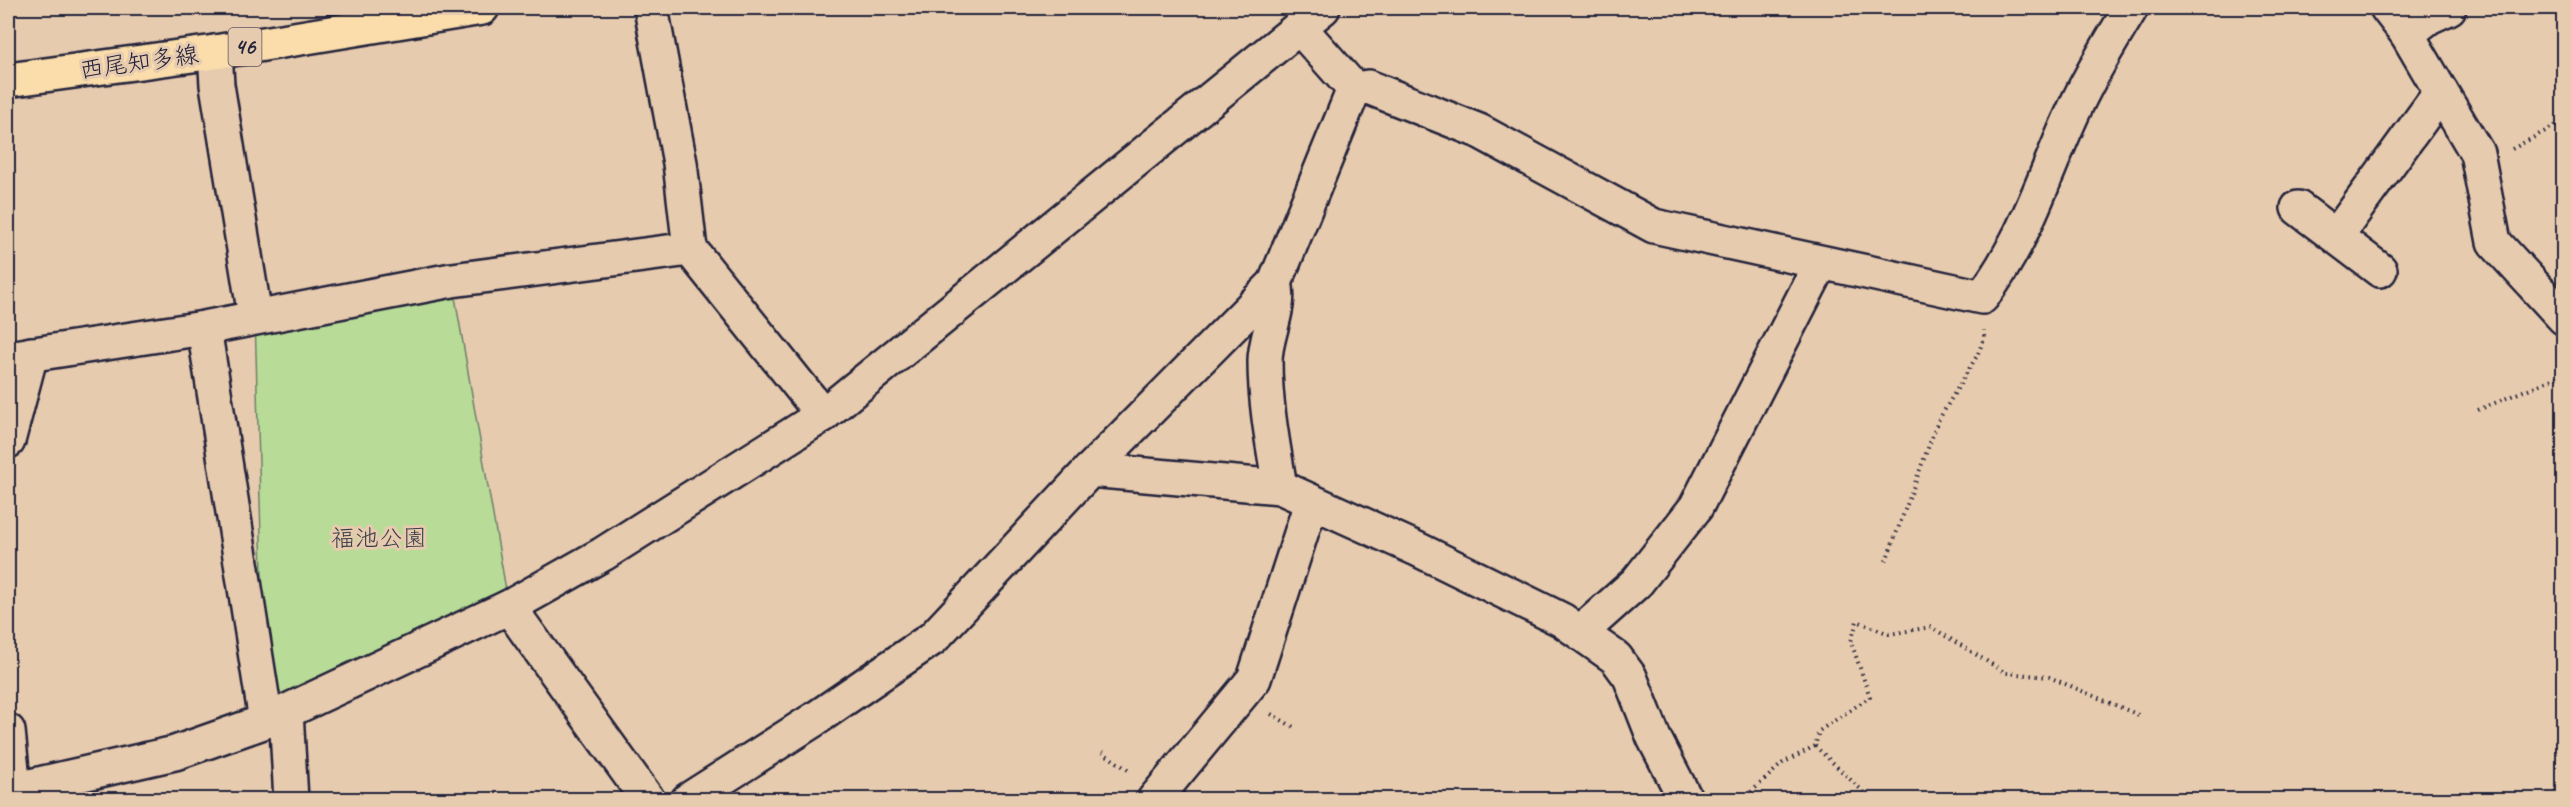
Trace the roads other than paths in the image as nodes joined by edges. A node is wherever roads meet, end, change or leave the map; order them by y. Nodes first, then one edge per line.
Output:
1 (482, 8) edge
2 (651, 8) edge
3 (2131, 8) edge
4 (2387, 8) edge
5 (2449, 8) edge
6 (1311, 17) edge
7 (2407, 34) junction
8 (215, 51) junction
9 (8, 80) edge
10 (1354, 89) junction
11 (2441, 92) junction
12 (2298, 208) dead end
13 (2337, 235) junction
14 (690, 249) junction
15 (1821, 263) junction
16 (2380, 270) dead end
17 (1275, 283) junction
18 (255, 316) junction
19 (2564, 318) edge
20 (204, 328) junction
21 (20, 356) edge
22 (822, 415) junction
23 (8, 441) edge
24 (1090, 470) junction
25 (1280, 487) junction
26 (1311, 503) junction
27 (509, 607) junction
28 (1581, 632) junction
29 (276, 716) junction
30 (8, 731) edge
31 (12, 794) edge
32 (291, 800) edge
33 (648, 800) edge
34 (688, 800) edge
35 (1154, 800) edge
36 (1686, 800) edge

1 - 8 main road, 西尾知多線 / 46
2 - 14 street
3 - 15 street
4 - 7 street
5 - 7 street
6 - 10 street
6 - 22 street
7 - 11 street
8 - 9 main road, 西尾知多線 / 46
8 - 18 street
10 - 15 street
10 - 17 street
11 - 13 street
11 - 19 street
12 - 13 street
13 - 16 street
14 - 18 street
14 - 22 street
15 - 28 street
17 - 24 street
17 - 25 street
18 - 20 street
20 - 21 street
20 - 29 street
21 - 23 street
22 - 27 street
24 - 25 street
24 - 34 street
25 - 26 street
26 - 28 street
26 - 35 street
27 - 29 street
27 - 33 street
28 - 36 street
29 - 31 street
29 - 32 street
30 - 31 street

